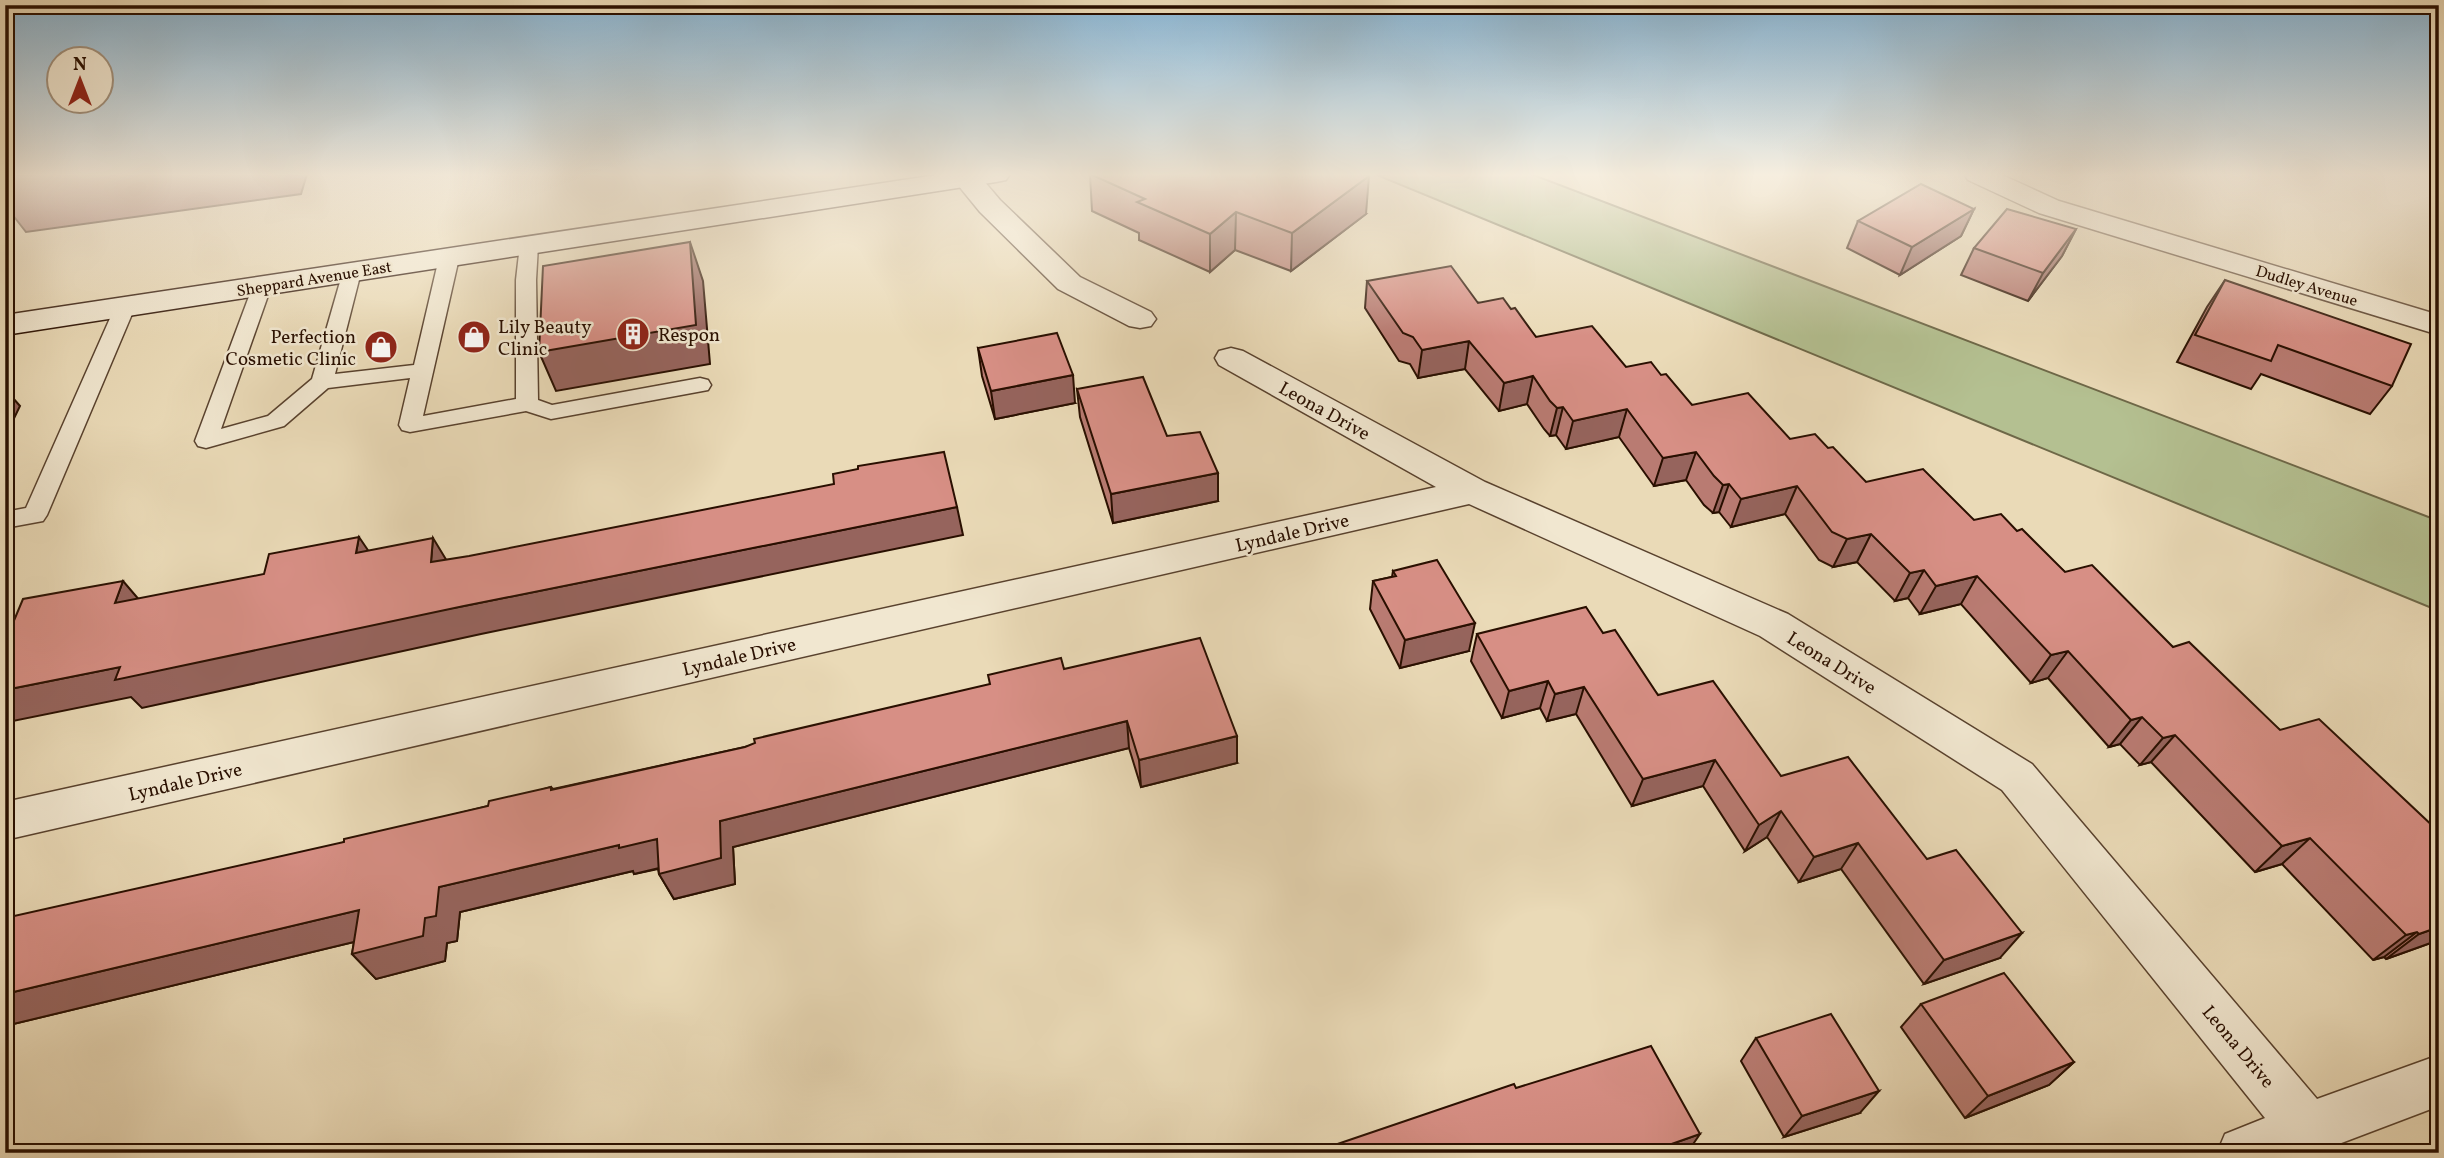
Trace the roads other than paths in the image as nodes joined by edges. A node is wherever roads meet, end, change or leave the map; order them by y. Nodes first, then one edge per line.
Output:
1 (637, 228) edge
2 (1013, 228) edge
3 (2119, 228) edge
4 (529, 245) junction
5 (449, 257) junction
6 (351, 272) junction
7 (261, 287) junction
8 (125, 306) junction
9 (1140, 319) dead end
10 (2437, 323) edge
11 (5, 325) edge
12 (1231, 358) dead end
13 (423, 370) junction
14 (322, 382) junction
15 (700, 385) dead end
16 (527, 404) junction
17 (1472, 491) junction
18 (5, 520) edge
19 (5, 821) edge
20 (2439, 1080) edge
21 (2308, 1129) junction
22 (2244, 1153) edge

1 - 4 street, Sheppard Avenue East
2 - 9 street
3 - 10 street, Dudley Avenue
4 - 5 street, Sheppard Avenue East
4 - 16 lane
5 - 6 street, Sheppard Avenue East
5 - 13 lane
6 - 7 street, Sheppard Avenue East
6 - 14 lane
7 - 8 street, Sheppard Avenue East
7 - 14 lane
8 - 11 street, Sheppard Avenue East
8 - 18 lane
12 - 17 street, Leona Drive
13 - 14 lane
13 - 16 lane
15 - 16 lane
17 - 19 street, Lyndale Drive
17 - 21 street, Leona Drive
20 - 21 street
21 - 22 street

